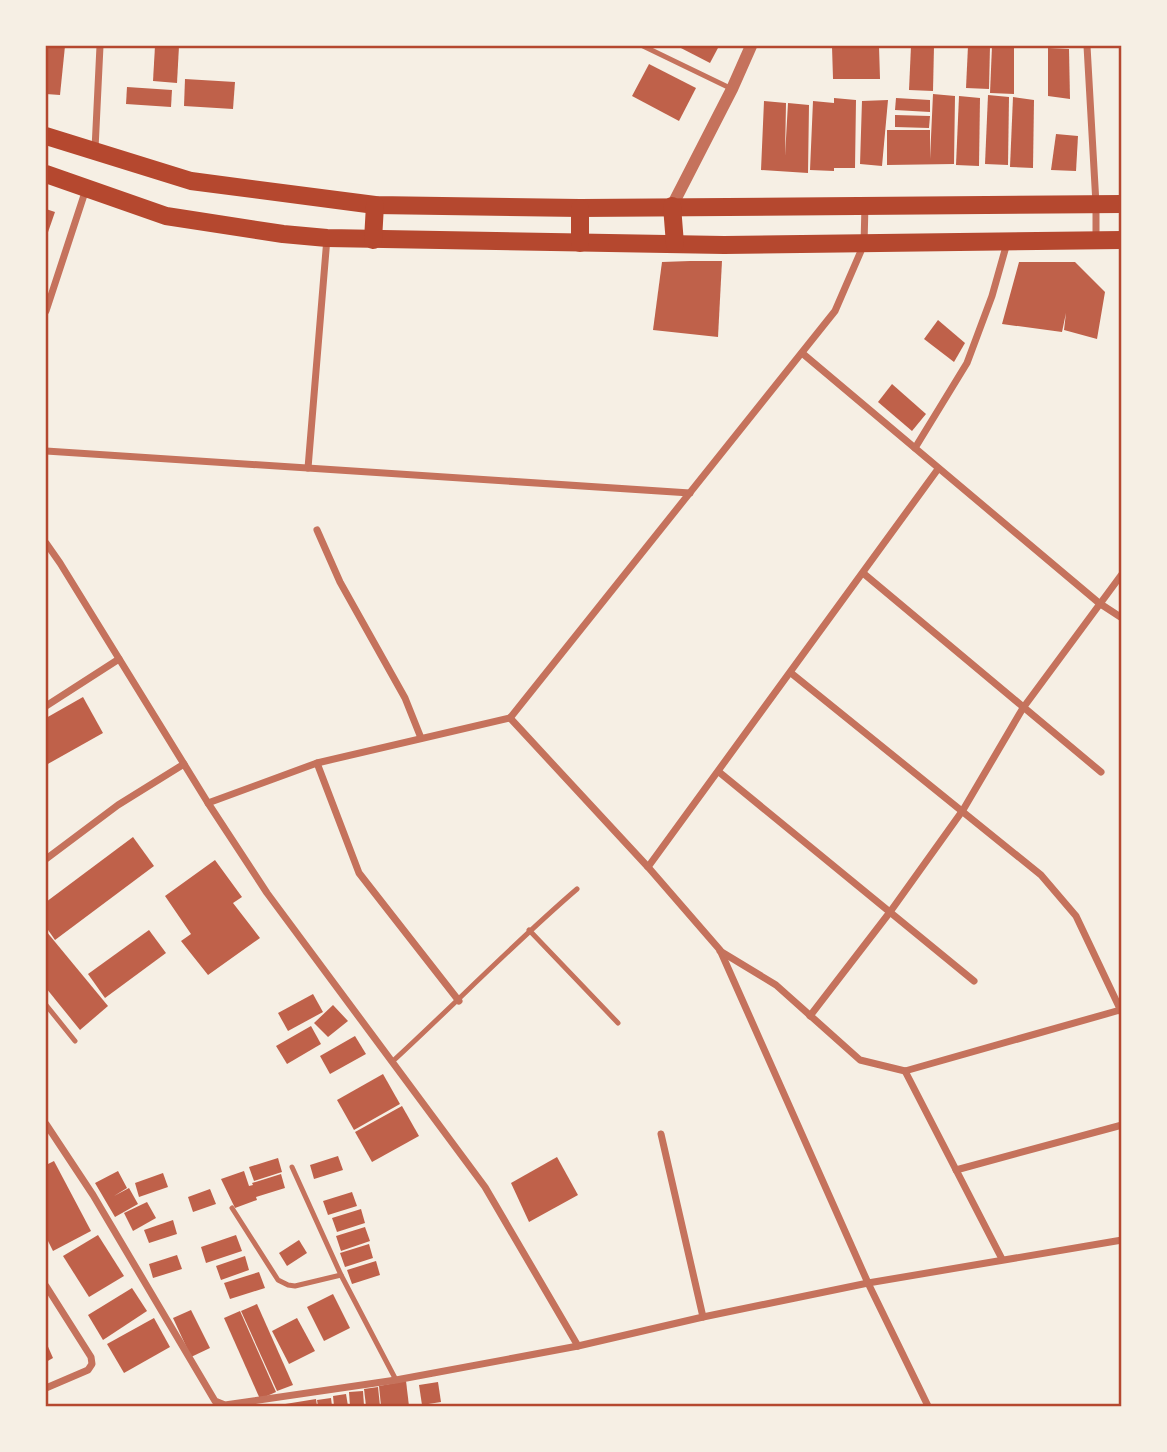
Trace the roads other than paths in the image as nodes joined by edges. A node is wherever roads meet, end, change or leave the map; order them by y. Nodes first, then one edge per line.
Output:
1 (100, 46) edge
2 (643, 46) edge
3 (751, 46) edge
4 (1087, 46) edge
5 (732, 89) junction
6 (46, 136) edge
7 (95, 153) junction
8 (46, 174) edge
9 (86, 188) junction
10 (1097, 204) junction
11 (375, 205) junction
12 (865, 205) junction
13 (1122, 205) edge
14 (673, 206) junction
15 (580, 208) junction
16 (327, 237) junction
17 (1096, 239) junction
18 (373, 240) junction
19 (1122, 240) edge
20 (1007, 241) junction
21 (580, 243) junction
22 (675, 244) junction
23 (864, 244) junction
24 (46, 311) edge
25 (802, 353) junction
26 (915, 448) junction
27 (46, 451) edge
28 (308, 468) junction
29 (938, 470) junction
30 (690, 494) junction
31 (317, 530) dead end
32 (46, 543) edge
33 (863, 573) junction
34 (1122, 574) edge
35 (1099, 603) junction
36 (1122, 618) edge
37 (120, 659) junction
38 (791, 673) junction
39 (46, 706) edge
40 (1023, 708) junction
41 (510, 718) junction
42 (421, 738) junction
43 (317, 763) junction
44 (184, 764) junction
45 (719, 772) junction
46 (1101, 772) dead end
47 (208, 803) junction
48 (962, 810) junction
49 (46, 859) edge
50 (648, 867) junction
51 (577, 888) dead end
52 (890, 912) junction
53 (529, 930) junction
54 (720, 950) junction
55 (974, 981) dead end
56 (459, 1001) junction
57 (46, 1005) edge
58 (1121, 1011) edge
59 (810, 1016) junction
60 (618, 1023) dead end
61 (75, 1041) dead end
62 (393, 1060) junction
63 (905, 1072) junction
64 (46, 1124) edge
65 (1122, 1125) edge
66 (661, 1134) dead end
67 (292, 1167) dead end
68 (956, 1170) junction
69 (232, 1209) dead end
70 (1122, 1240) edge
71 (1002, 1259) junction
72 (341, 1276) junction
73 (869, 1283) junction
74 (46, 1286) edge
75 (703, 1317) junction
76 (578, 1346) junction
77 (396, 1380) junction
78 (46, 1388) edge
79 (928, 1406) edge

1 - 7 street
2 - 5 lane
3 - 5 street
4 - 10 street
5 - 14 street
6 - 7 main road
7 - 11 main road
8 - 9 main road
9 - 16 main road
9 - 24 street
10 - 12 main road
10 - 13 main road
10 - 17 street
11 - 15 main road
11 - 18 main road
12 - 14 main road
12 - 23 street
14 - 15 main road
14 - 22 main road
15 - 21 main road
16 - 18 main road
16 - 28 street
17 - 19 main road
17 - 20 main road
18 - 21 main road
20 - 23 main road
20 - 26 street
21 - 22 main road
22 - 23 main road
23 - 25 street
25 - 26 street
25 - 30 street
26 - 29 street
27 - 28 street
28 - 30 street
29 - 33 street
29 - 35 street
30 - 41 street
31 - 42 street
32 - 37 street
33 - 38 street
33 - 40 street
34 - 35 street
35 - 36 street
35 - 40 street
37 - 39 street
37 - 44 street
38 - 45 street
38 - 48 street
40 - 46 street
40 - 48 street
41 - 42 street
41 - 50 street
42 - 43 street
43 - 47 street
43 - 56 street
44 - 47 street
44 - 49 street
45 - 50 street
45 - 52 street
47 - 62 street
48 - 52 street
48 - 58 street
50 - 54 street
51 - 53 lane
52 - 55 street
52 - 59 street
53 - 56 lane
53 - 60 lane
54 - 59 street
54 - 73 street
56 - 62 lane
57 - 61 lane
58 - 63 street
59 - 63 street
62 - 76 street
63 - 68 street
64 - 77 street
65 - 68 street
66 - 75 street
67 - 72 lane
68 - 71 street
69 - 72 lane
70 - 71 street
71 - 73 street
72 - 77 lane
73 - 75 street
73 - 79 street
74 - 78 street
75 - 76 street
76 - 77 street

